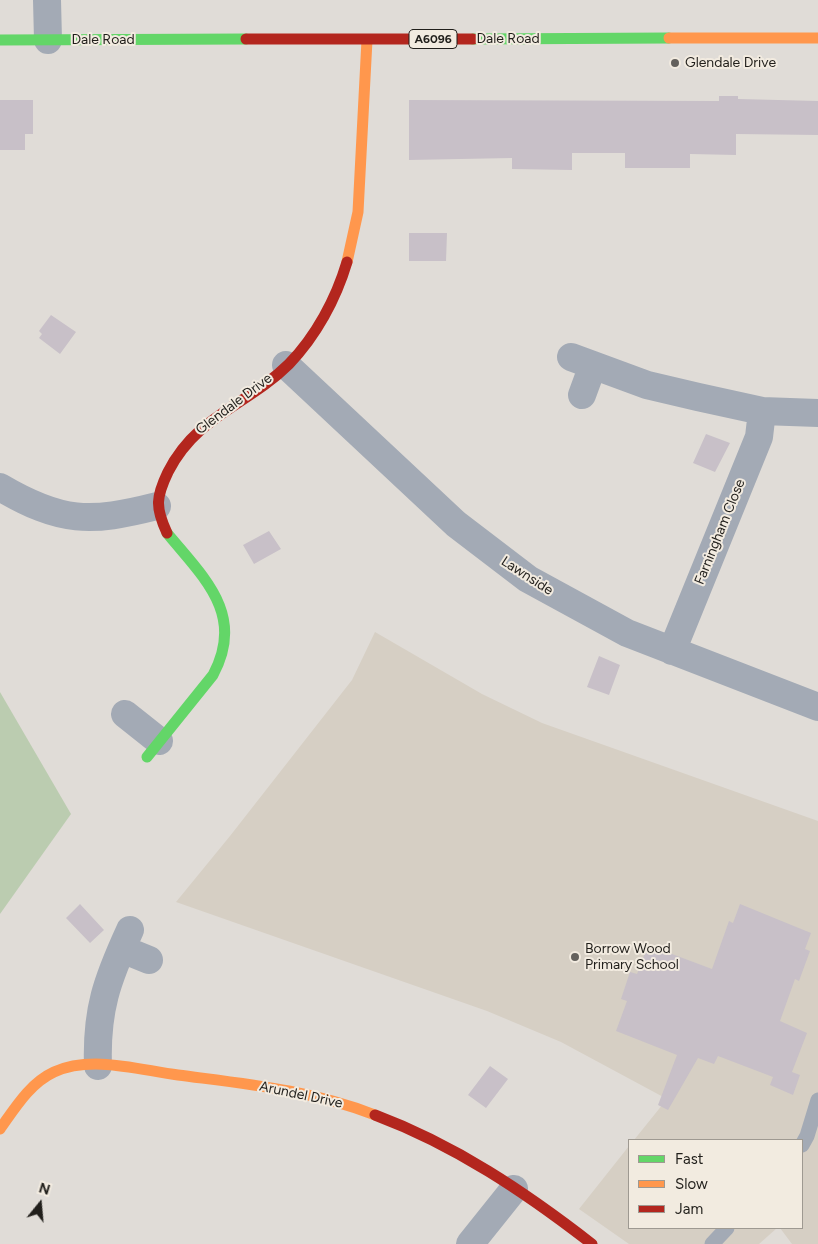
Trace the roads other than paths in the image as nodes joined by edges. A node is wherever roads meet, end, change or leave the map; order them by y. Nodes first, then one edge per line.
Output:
1 (47, 0) edge
2 (818, 38) edge
3 (0, 40) edge
4 (48, 40) junction
5 (367, 40) junction
6 (286, 366) junction
7 (582, 395) dead end
8 (762, 411) junction
9 (818, 412) edge
10 (0, 487) edge
11 (157, 506) junction
12 (672, 652) junction
13 (818, 707) edge
14 (125, 714) dead end
15 (153, 749) joint
16 (149, 960) dead end
17 (98, 1066) junction
18 (818, 1100) edge
19 (0, 1130) edge
20 (803, 1143) edge
21 (514, 1189) junction
22 (726, 1229) edge
23 (470, 1244) edge
24 (592, 1244) edge
25 (712, 1244) edge

1 - 4 street
2 - 5 street, Dale Road / A6096
3 - 4 street, A6096
4 - 5 street, Dale Road / A6096
5 - 6 street, Glendale Drive
6 - 11 street, Glendale Drive
6 - 12 street, Lawnside
7 - 8 street
8 - 9 street
8 - 12 street, Farningham Close
10 - 11 street
11 - 15 street
12 - 13 street, Lawnside
14 - 15 street
16 - 17 street
17 - 19 street, Arundel Drive
17 - 21 street, Arundel Drive
18 - 20 lane
21 - 23 street
21 - 24 street, Arundel Drive
22 - 25 lane

